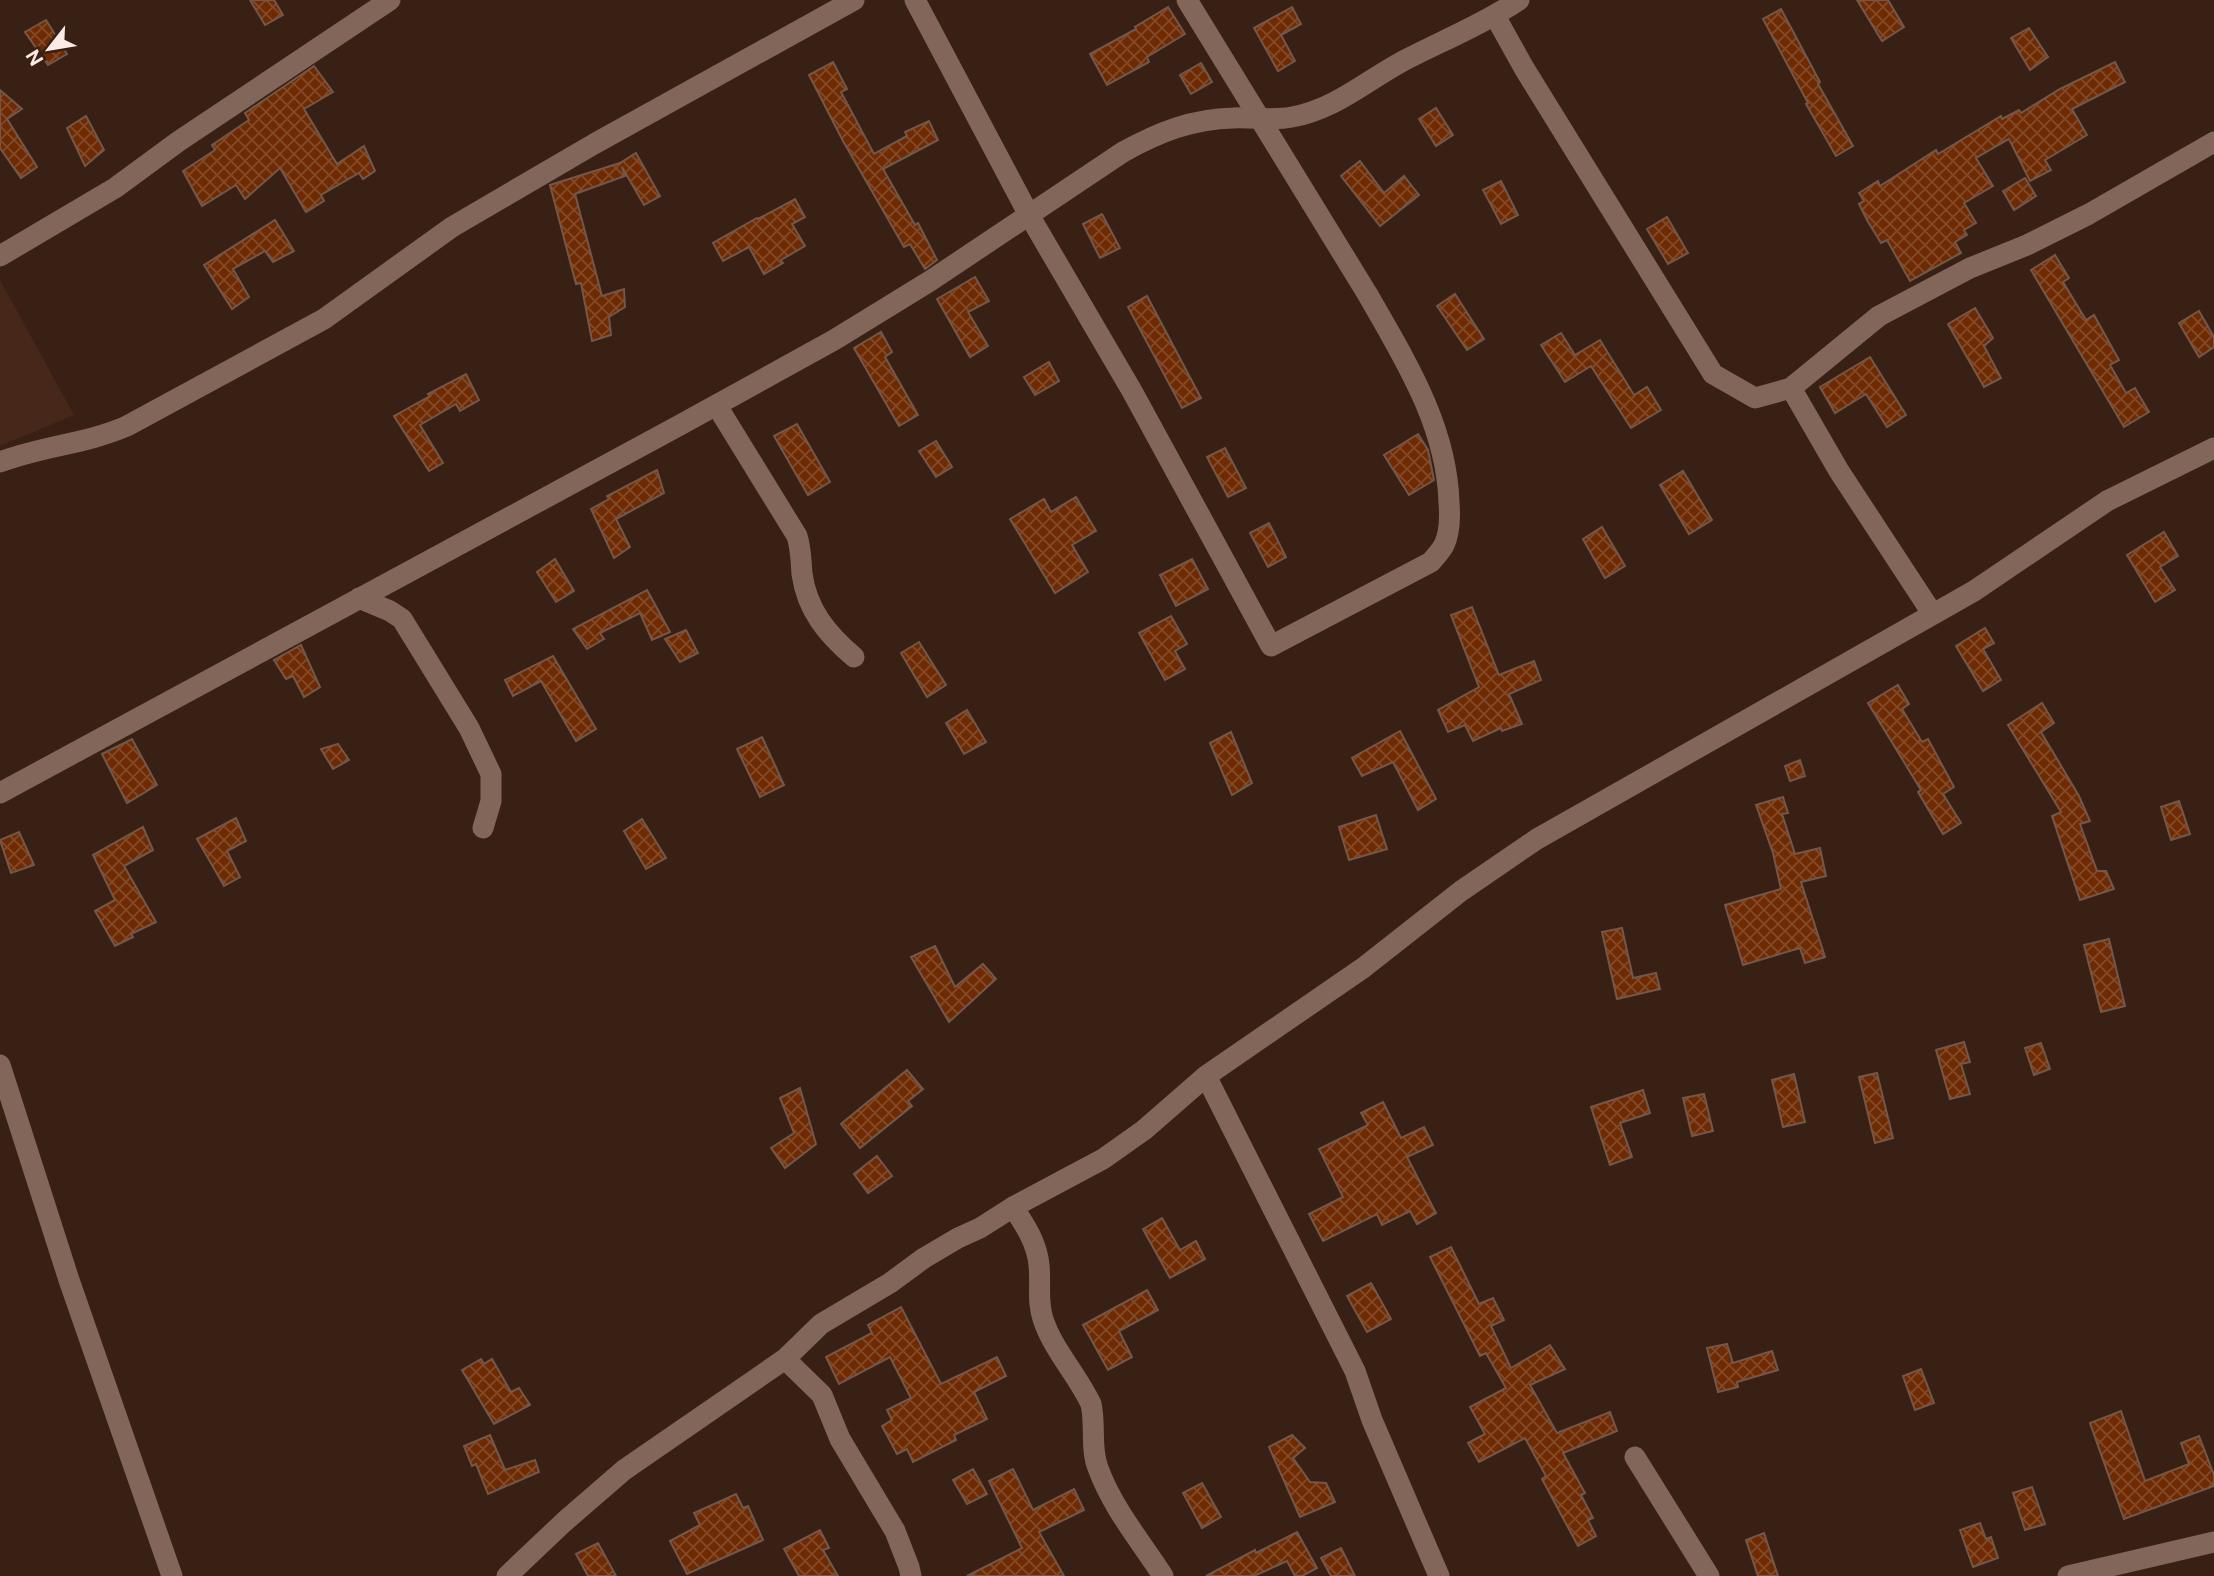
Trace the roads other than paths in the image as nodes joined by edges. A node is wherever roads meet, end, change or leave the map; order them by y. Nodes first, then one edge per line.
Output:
1 (390, 0) edge
2 (854, 0) edge
3 (915, 0) edge
4 (1187, 0) edge
5 (1518, 0) edge
6 (1495, 16) junction
7 (1259, 118) junction
8 (2214, 142) edge
9 (1030, 215) junction
10 (0, 256) edge
11 (1791, 388) junction
12 (717, 406) junction
13 (2214, 448) edge
14 (0, 462) edge
15 (359, 598) junction
16 (1932, 613) junction
17 (854, 657) dead end
18 (0, 793) edge
19 (483, 828) dead end
20 (0, 1065) edge
21 (1206, 1076) junction
22 (1013, 1207) junction
23 (785, 1359) junction
24 (1634, 1457) dead end
25 (2214, 1542) edge
26 (172, 1576) edge
27 (507, 1576) edge
28 (911, 1576) edge
29 (1163, 1576) edge
30 (1439, 1576) edge
31 (1709, 1576) edge
32 (2068, 1576) edge

1 - 10 street
2 - 14 street
3 - 9 street
4 - 7 street
5 - 6 street
6 - 7 street
6 - 11 street
7 - 9 street
7 - 9 street
8 - 11 street
9 - 12 street
11 - 16 street
12 - 15 street
12 - 17 street
13 - 16 street
15 - 18 street
15 - 19 street
16 - 21 street
20 - 26 street
21 - 22 street
21 - 30 street
22 - 23 street
22 - 29 street
23 - 27 street
23 - 28 street
24 - 31 street
25 - 32 street

